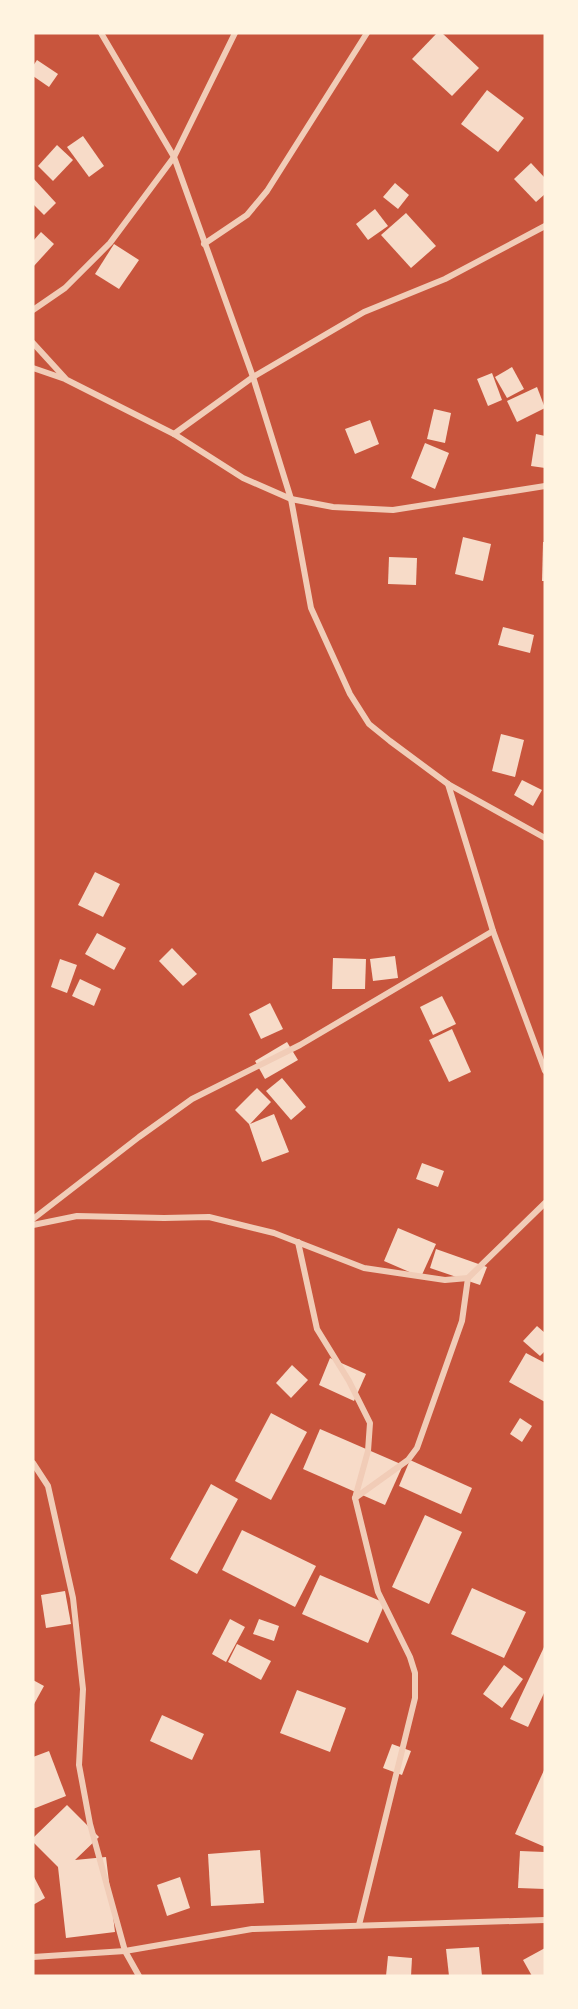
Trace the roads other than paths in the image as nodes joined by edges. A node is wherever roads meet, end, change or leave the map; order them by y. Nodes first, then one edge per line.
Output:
1 (101, 33) edge
2 (235, 33) edge
3 (367, 33) edge
4 (174, 157) junction
5 (545, 226) edge
6 (204, 244) junction
7 (33, 310) edge
8 (33, 343) edge
9 (33, 368) edge
10 (253, 377) junction
11 (65, 379) junction
12 (174, 434) junction
13 (545, 486) edge
14 (291, 499) junction
15 (448, 783) junction
16 (545, 838) edge
17 (493, 931) junction
18 (545, 1071) edge
19 (545, 1203) edge
20 (33, 1219) edge
21 (33, 1225) edge
22 (298, 1242) junction
23 (468, 1278) junction
24 (33, 1463) edge
25 (355, 1498) junction
26 (545, 1920) edge
27 (359, 1925) junction
28 (125, 1951) junction
29 (33, 1957) edge
30 (139, 1976) edge

1 - 4 street
2 - 4 street
3 - 6 street
4 - 6 street
4 - 7 street
5 - 10 street
6 - 10 street
8 - 11 street
9 - 11 street
10 - 12 street
10 - 14 street
11 - 12 street
12 - 14 street
13 - 14 street
14 - 15 street
15 - 16 street
15 - 17 street
17 - 18 street
17 - 20 street
19 - 23 street
21 - 22 street
22 - 23 street
22 - 25 street
23 - 25 street
24 - 28 street
25 - 27 street
26 - 27 street
27 - 28 street
28 - 29 street
28 - 30 street

